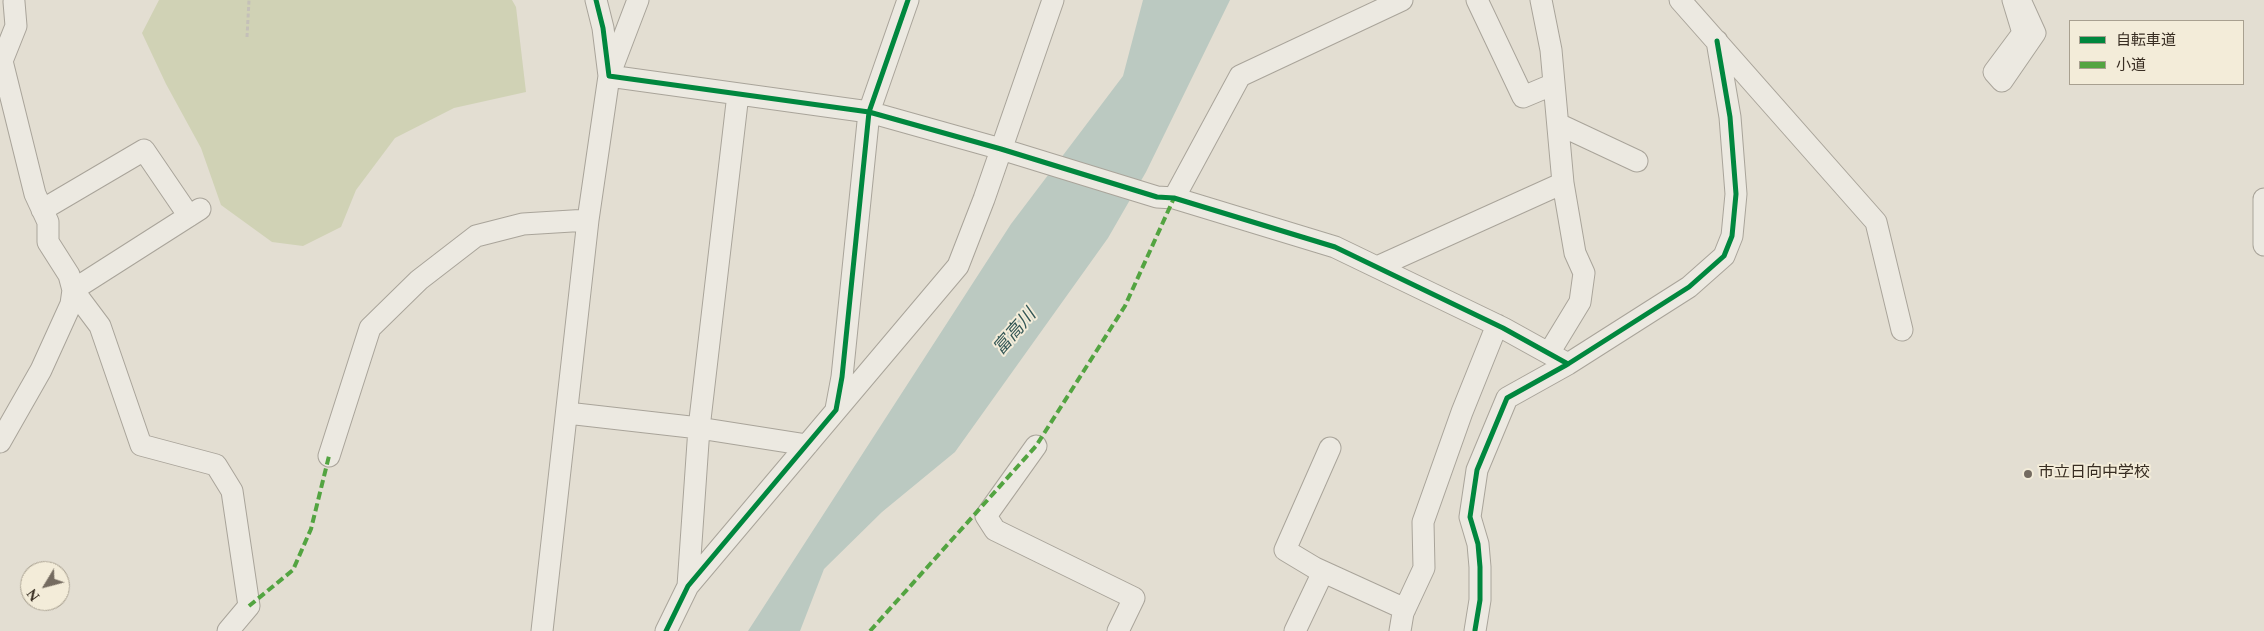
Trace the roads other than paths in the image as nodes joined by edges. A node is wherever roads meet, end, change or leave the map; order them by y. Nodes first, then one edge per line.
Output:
1 (596, 0) edge
2 (638, 0) edge
3 (908, 0) edge
4 (1052, 0) edge
5 (1402, 0) edge
6 (1477, 0) edge
7 (1541, 0) edge
8 (1680, 0) edge
9 (2013, 0) edge
10 (2020, 0) edge
11 (10, 5) edge
12 (1717, 41) junction
13 (609, 76) junction
14 (1554, 84) junction
15 (738, 94) junction
16 (868, 112) junction
17 (1558, 124) junction
18 (1009, 153) junction
19 (1637, 161) dead end
20 (1563, 183) junction
21 (1165, 198) junction
22 (2264, 199) edge
23 (42, 210) junction
24 (588, 220) junction
25 (2264, 245) edge
26 (1377, 267) junction
27 (73, 290) junction
28 (1497, 325) junction
29 (1902, 330) dead end
30 (1549, 353) junction
31 (1568, 364) junction
32 (836, 410) junction
33 (567, 413) junction
34 (699, 428) junction
35 (0, 442) edge
36 (808, 445) junction
37 (1036, 446) dead end
38 (1330, 448) dead end
39 (330, 456) dead end
40 (1323, 572) junction
41 (688, 586) junction
42 (1405, 609) junction
43 (228, 631) edge
44 (542, 631) edge
45 (666, 631) edge
46 (1118, 631) edge
47 (1295, 631) edge
48 (1400, 631) edge
49 (1475, 631) edge

1 - 13 street
2 - 13 street
3 - 16 street
4 - 18 street
5 - 21 street
6 - 14 street
7 - 14 street
8 - 12 street
9 - 10 street
11 - 23 street
12 - 29 street
12 - 31 street
13 - 15 street
13 - 24 street
14 - 17 street
15 - 16 street
15 - 34 street
16 - 18 street
16 - 32 street
17 - 19 street
17 - 20 street
18 - 21 street
18 - 32 street
20 - 26 street
20 - 30 street
21 - 26 street
22 - 25 street
23 - 27 street
23 - 27 street
24 - 33 street
24 - 39 street
26 - 28 street
27 - 35 street
27 - 43 street
28 - 30 street
28 - 42 street
30 - 31 street
31 - 49 street
32 - 36 street
33 - 34 street
33 - 44 street
34 - 36 street
34 - 41 street
36 - 41 street
37 - 46 street
38 - 40 street
40 - 42 street
40 - 47 street
41 - 45 street
42 - 48 street

